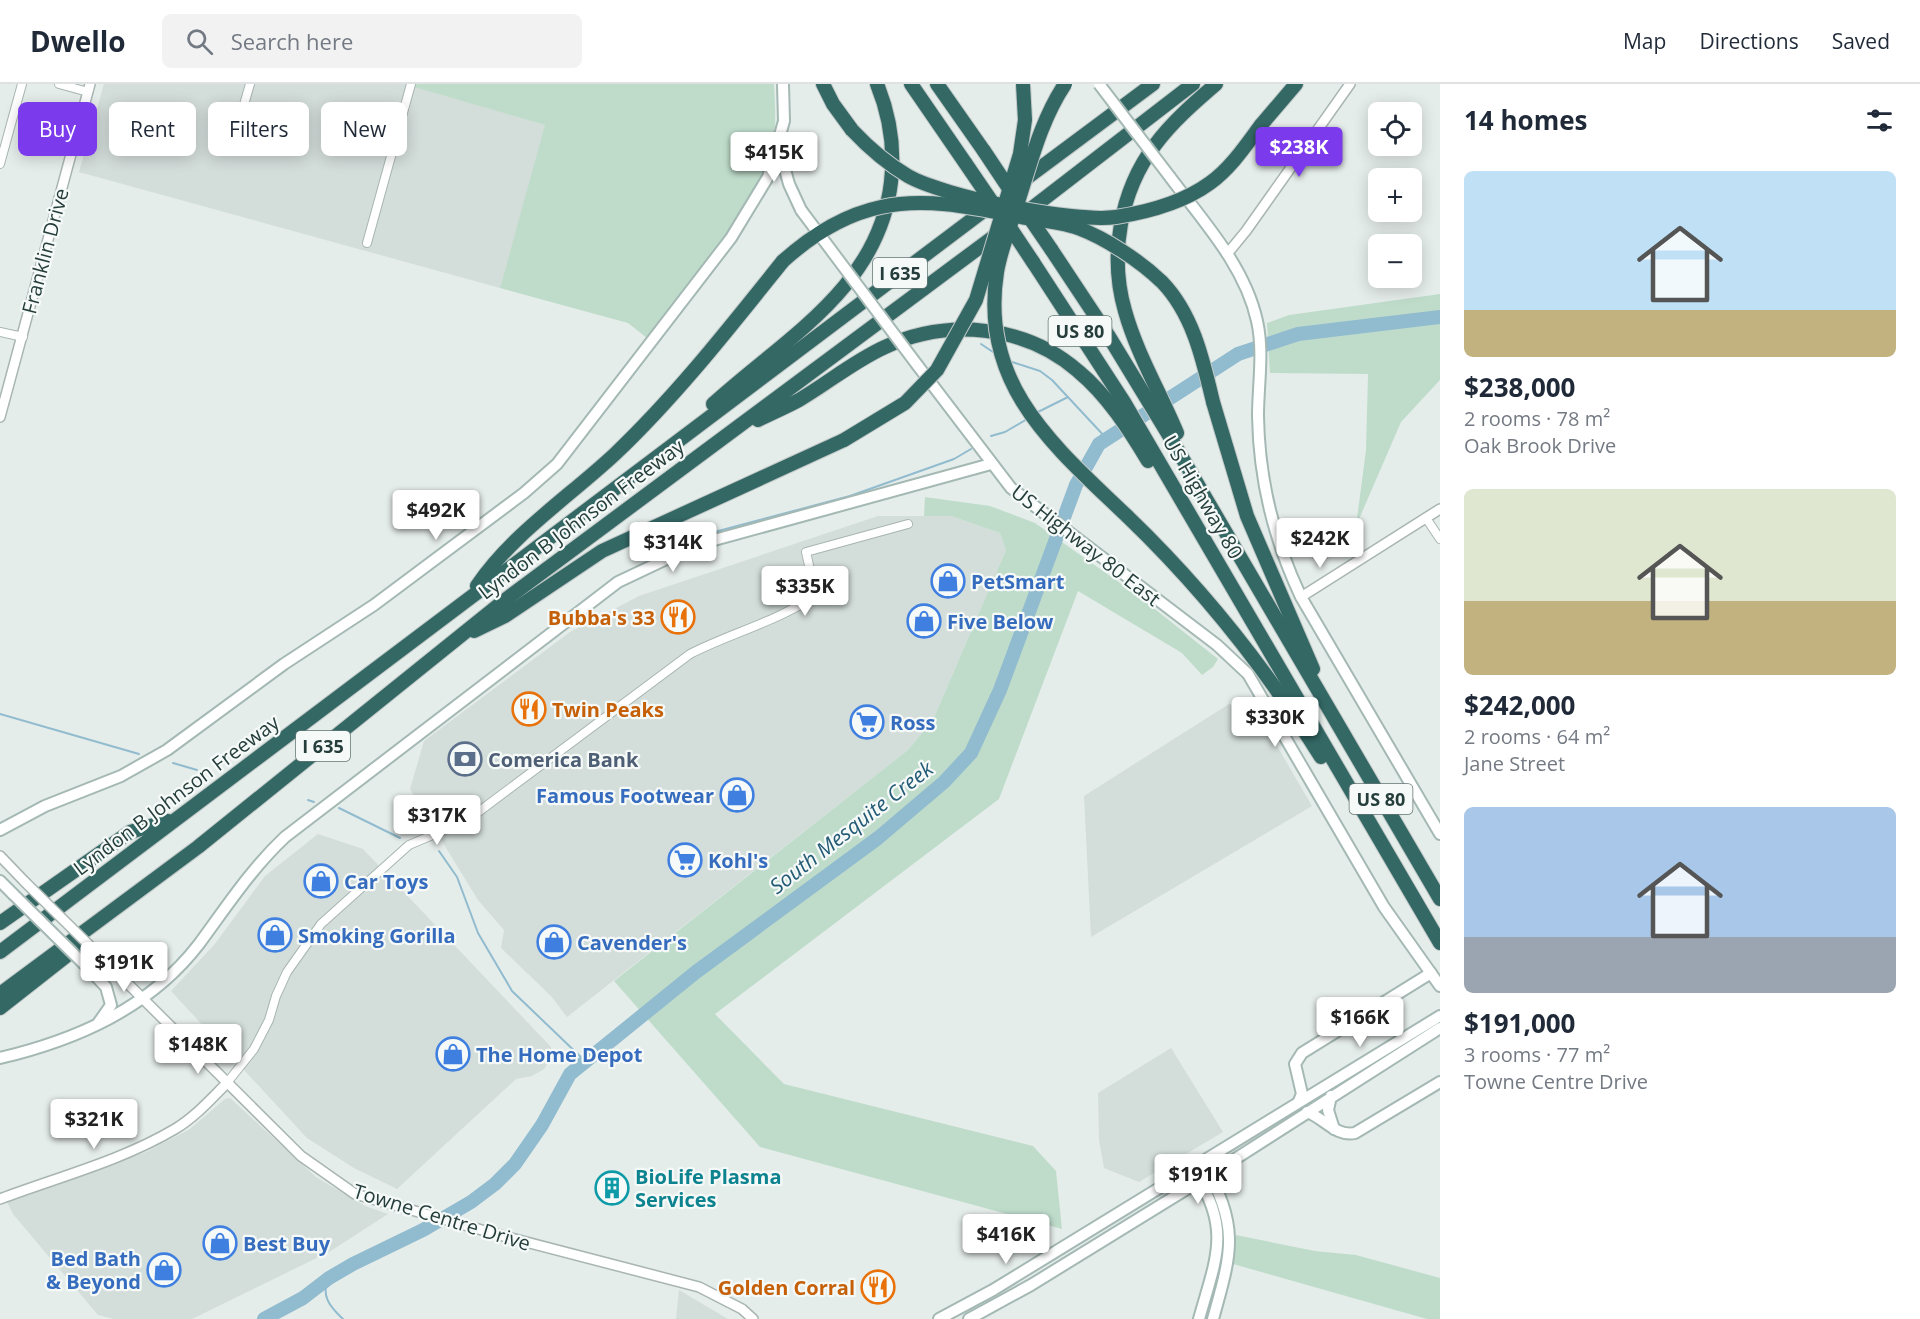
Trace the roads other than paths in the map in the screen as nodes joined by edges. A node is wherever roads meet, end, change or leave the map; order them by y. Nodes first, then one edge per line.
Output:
1 (22, 84) edge
2 (59, 84) edge
3 (250, 84) edge
4 (411, 84) edge
5 (783, 84) edge
6 (823, 84) edge
7 (877, 84) edge
8 (911, 84) edge
9 (937, 84) edge
10 (1023, 84) edge
11 (1065, 84) edge
12 (1099, 84) edge
13 (1153, 84) edge
14 (1193, 84) edge
15 (1216, 84) edge
16 (1296, 84) edge
17 (1350, 84) edge
18 (89, 88) edge
19 (245, 102) edge
20 (778, 144) junction
21 (0, 165) edge
22 (367, 243) dead end
23 (1227, 254) junction
24 (0, 332) edge
25 (23, 337) junction
26 (1118, 404) junction
27 (0, 417) edge
28 (1171, 430) junction
29 (726, 435) junction
30 (648, 463) junction
31 (991, 464) junction
32 (1440, 509) edge
33 (1426, 518) junction
34 (908, 524) dead end
35 (1440, 539) edge
36 (470, 597) junction
37 (1301, 597) junction
38 (447, 645) junction
39 (1323, 699) junction
40 (179, 818) junction
41 (0, 830) edge
42 (1375, 832) junction
43 (1440, 834) edge
44 (198, 847) junction
45 (0, 856) edge
46 (0, 881) edge
47 (1440, 899) edge
48 (0, 923) edge
49 (1440, 943) edge
50 (0, 952) edge
51 (1431, 973) junction
52 (1440, 986) edge
53 (0, 994) edge
54 (143, 998) junction
55 (0, 1008) edge
56 (1439, 1021) edge
57 (95, 1027) junction
58 (0, 1058) edge
59 (1296, 1071) junction
60 (1440, 1082) edge
61 (226, 1084) junction
62 (1323, 1087) junction
63 (1331, 1096) junction
64 (1299, 1101) junction
65 (1307, 1112) junction
66 (1275, 1117) junction
67 (1282, 1128) junction
68 (1334, 1129) junction
69 (1203, 1161) junction
70 (1191, 1168) junction
71 (1210, 1174) junction
72 (1200, 1180) junction
73 (0, 1198) edge
74 (1223, 1219) junction
75 (993, 1290) junction
76 (1000, 1303) junction
77 (753, 1319) edge
78 (939, 1319) edge
79 (969, 1319) edge
80 (1200, 1319) edge
81 (1213, 1319) edge

1 - 21 street
2 - 18 street
3 - 19 street
4 - 22 street
5 - 20 main road, US Highway 80 East
6 - 16 highway, bridge
7 - 30 highway
8 - 26 highway, US 80, bridge
9 - 28 highway, US 80, bridge
10 - 38 highway, bridge
11 - 42 highway, bridge
12 - 23 main road, bridge
13 - 30 highway, Lyndon B Johnson Freeway / I 635
14 - 29 highway, Lyndon B Johnson Freeway / I 635
15 - 28 highway
17 - 23 street
18 - 25 street, Franklin Drive
20 - 31 main road, US Highway 80 East, bridge
20 - 41 main road, Lyndon B Johnson Freeway
23 - 37 main road
24 - 25 street
25 - 27 street, Franklin Drive
26 - 29 highway
26 - 42 highway, US Highway 80 / US 80
28 - 39 highway, US Highway 80 / US 80
29 - 38 highway, Lyndon B Johnson Freeway / I 635
30 - 36 highway, Lyndon B Johnson Freeway / I 635
31 - 51 main road, US Highway 80 East
31 - 54 main road
32 - 33 street
33 - 35 street
33 - 37 street
34 - 61 street
36 - 39 highway, bridge
36 - 40 highway, Lyndon B Johnson Freeway / I 635
37 - 43 main road
38 - 44 highway, Lyndon B Johnson Freeway / I 635
39 - 47 highway, US Highway 80 / US 80
40 - 48 highway
40 - 50 highway, Lyndon B Johnson Freeway / I 635
42 - 49 highway, US Highway 80 / US 80
44 - 53 highway, Lyndon B Johnson Freeway / I 635
44 - 55 highway
45 - 54 street, Towne Centre Drive, bridge
46 - 57 main road, bridge
51 - 52 main road, US Highway 80 East
51 - 59 main road
54 - 57 main road
54 - 61 street, Towne Centre Drive
56 - 62 main road
56 - 63 main road
57 - 58 main road
59 - 62 main road
59 - 64 main road
60 - 68 main road
61 - 73 street
61 - 77 street, Towne Centre Drive
62 - 64 main road
63 - 65 main road
63 - 68 main road
64 - 66 main road
65 - 67 main road
65 - 68 main road
66 - 67 main road
66 - 69 main road
67 - 71 main road
69 - 70 main road
69 - 71 main road
70 - 72 main road
70 - 75 main road
71 - 72 main road
71 - 74 main road
72 - 74 main road
72 - 76 main road
74 - 80 main road
74 - 81 main road
75 - 76 main road
75 - 78 main road
76 - 79 main road

